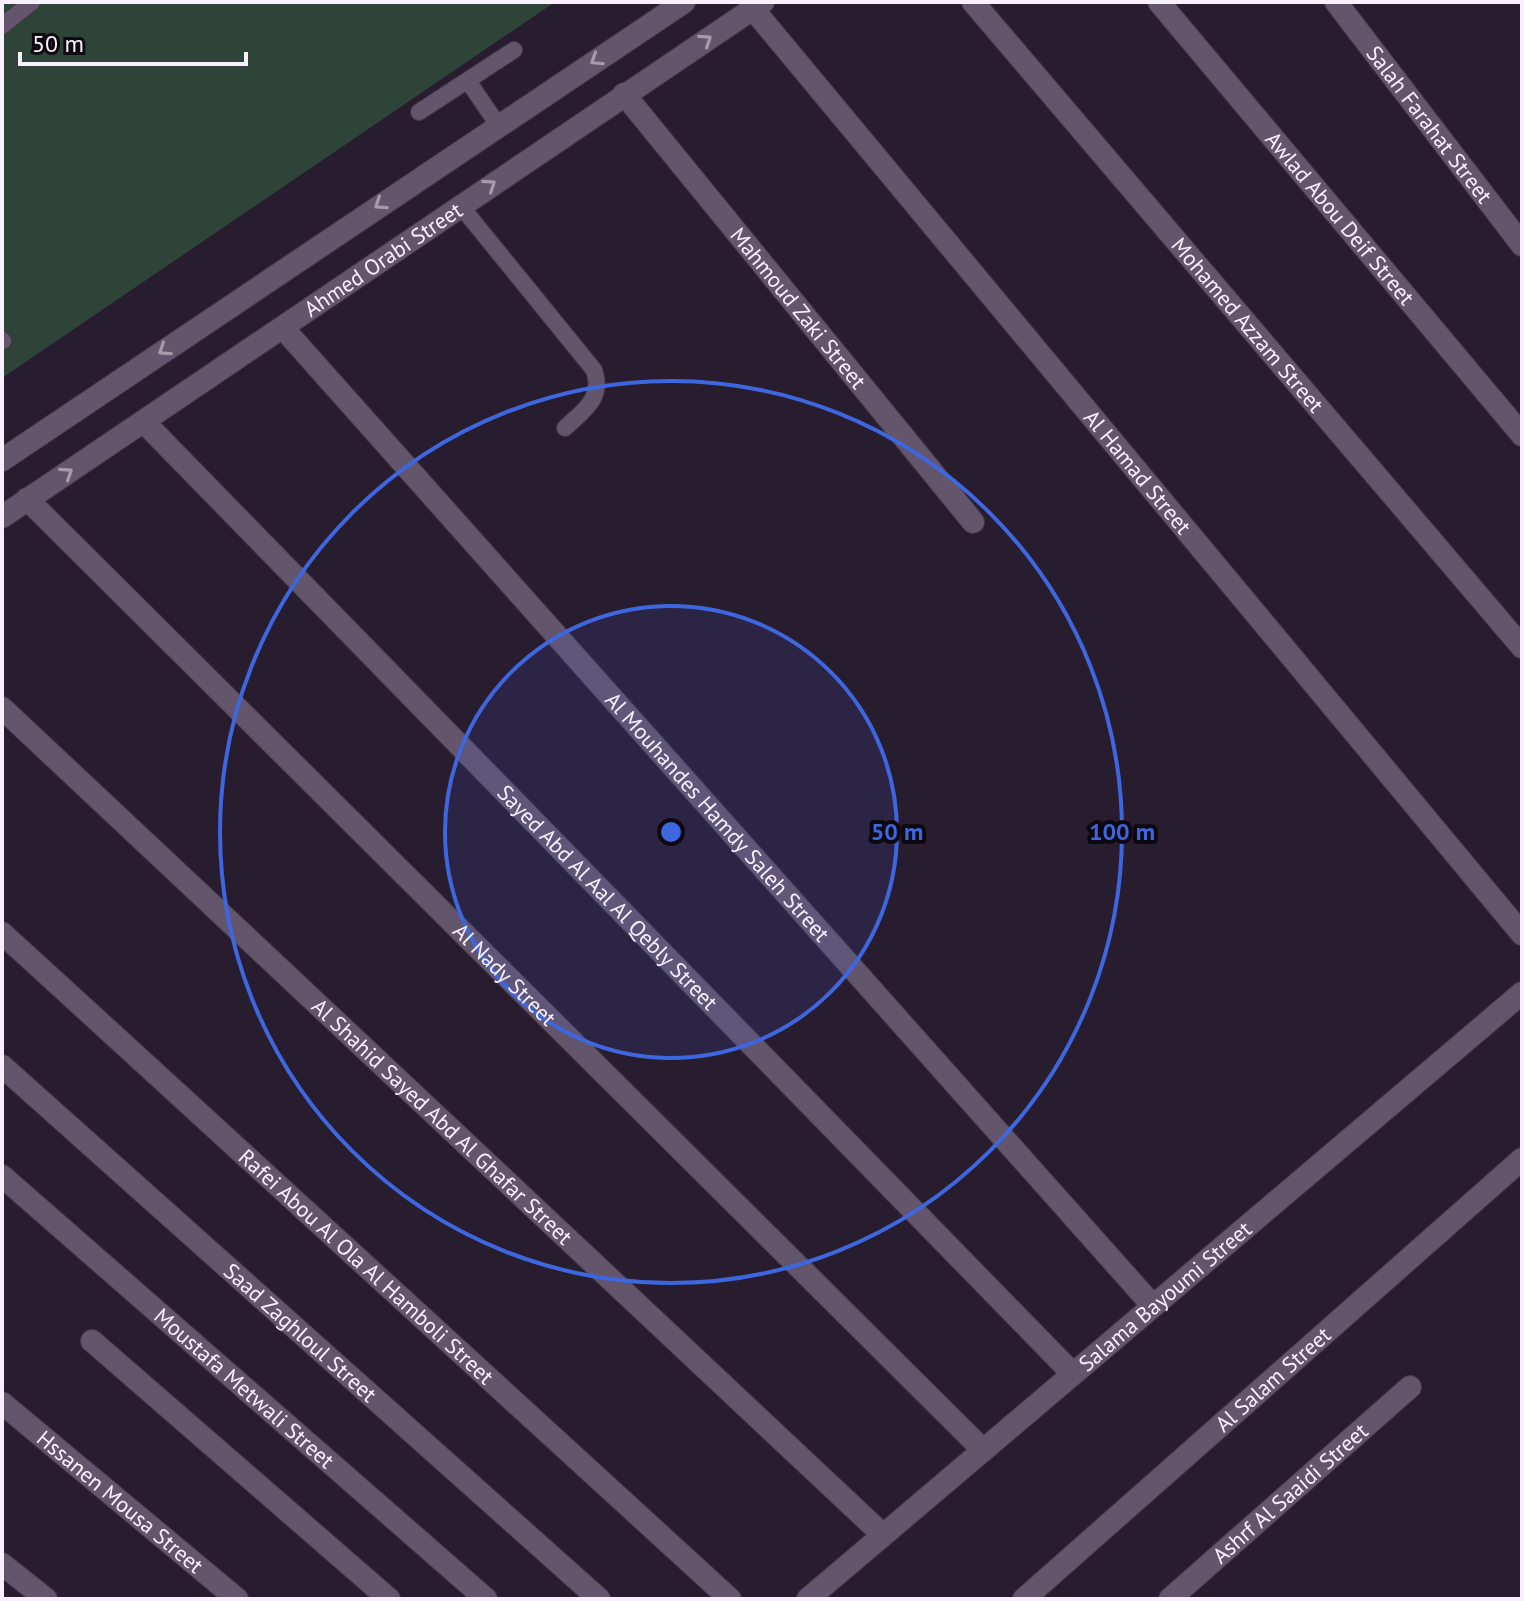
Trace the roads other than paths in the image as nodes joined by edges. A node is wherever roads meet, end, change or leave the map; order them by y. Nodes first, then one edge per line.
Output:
1 (32, 2) edge
2 (684, 2) edge
3 (973, 2) edge
4 (1159, 2) edge
5 (1336, 2) edge
6 (758, 5) edge
7 (2, 26) edge
8 (514, 50) dead end
9 (468, 81) junction
10 (624, 94) junction
11 (419, 112) dead end
12 (498, 125) junction
13 (460, 205) junction
14 (1522, 245) edge
15 (283, 328) junction
16 (144, 422) junction
17 (565, 428) dead end
18 (1522, 435) edge
19 (2, 460) edge
20 (27, 499) junction
21 (2, 517) edge
22 (973, 522) dead end
23 (1522, 647) edge
24 (2, 708) edge
25 (2, 933) edge
26 (1522, 934) edge
27 (1522, 993) edge
28 (2, 1066) edge
29 (1522, 1159) edge
30 (2, 1176) edge
31 (1153, 1306) junction
32 (92, 1341) dead end
33 (1073, 1374) junction
34 (1410, 1387) dead end
35 (2, 1403) edge
36 (983, 1450) junction
37 (883, 1535) junction
38 (2, 1564) edge
39 (46, 1599) edge
40 (237, 1599) edge
41 (389, 1599) edge
42 (486, 1599) edge
43 (599, 1599) edge
44 (730, 1599) edge
45 (808, 1599) edge
46 (1024, 1599) edge
47 (1170, 1599) edge

1 - 7 lane
2 -> 12 street, Ahmed Orabi Street
3 - 23 street, Mohamed Azzam Street
4 - 18 street, Awlad Abou Deif Street
5 - 14 street, Salah Farahat Street
10 -> 6 street, Ahmed Orabi Street
6 - 26 street, Al Hamad Street
8 - 9 lane
9 - 11 lane
9 - 12 lane
13 -> 10 street, Ahmed Orabi Street
10 - 22 street, Mahmoud Zaki Street
12 -> 19 street, Ahmed Orabi Street
13 - 15 street, Ahmed Orabi Street
13 - 17 lane
15 - 16 street, Ahmed Orabi Street
15 - 31 street, Al Mouhandes Hamdy Saleh Street
20 -> 16 street, Ahmed Orabi Street
16 - 33 street, Sayed Abd Al Aal Al Qebly Street
20 - 21 street, Ahmed Orabi Street
20 - 36 street, Al Nady Street
24 - 37 street, Al Shahid Sayed Abd Al Ghafar Street
25 - 44 street, Rafei Abou Al Ola Al Hamboli Street
27 - 31 street, Salama Bayoumi Street
28 - 43 street, Saad Zaghloul Street
29 - 46 street, Al Salam Street
30 - 42 street, Moustafa Metwali Street
31 - 33 street, Salama Bayoumi Street
32 - 41 street
33 - 36 street, Salama Bayoumi Street
34 - 47 street, Ashrf Al Saaidi Street
35 - 40 street, Hssanen Mousa Street
36 - 37 street, Salama Bayoumi Street
37 - 45 street, Salama Bayoumi Street
38 - 39 street

